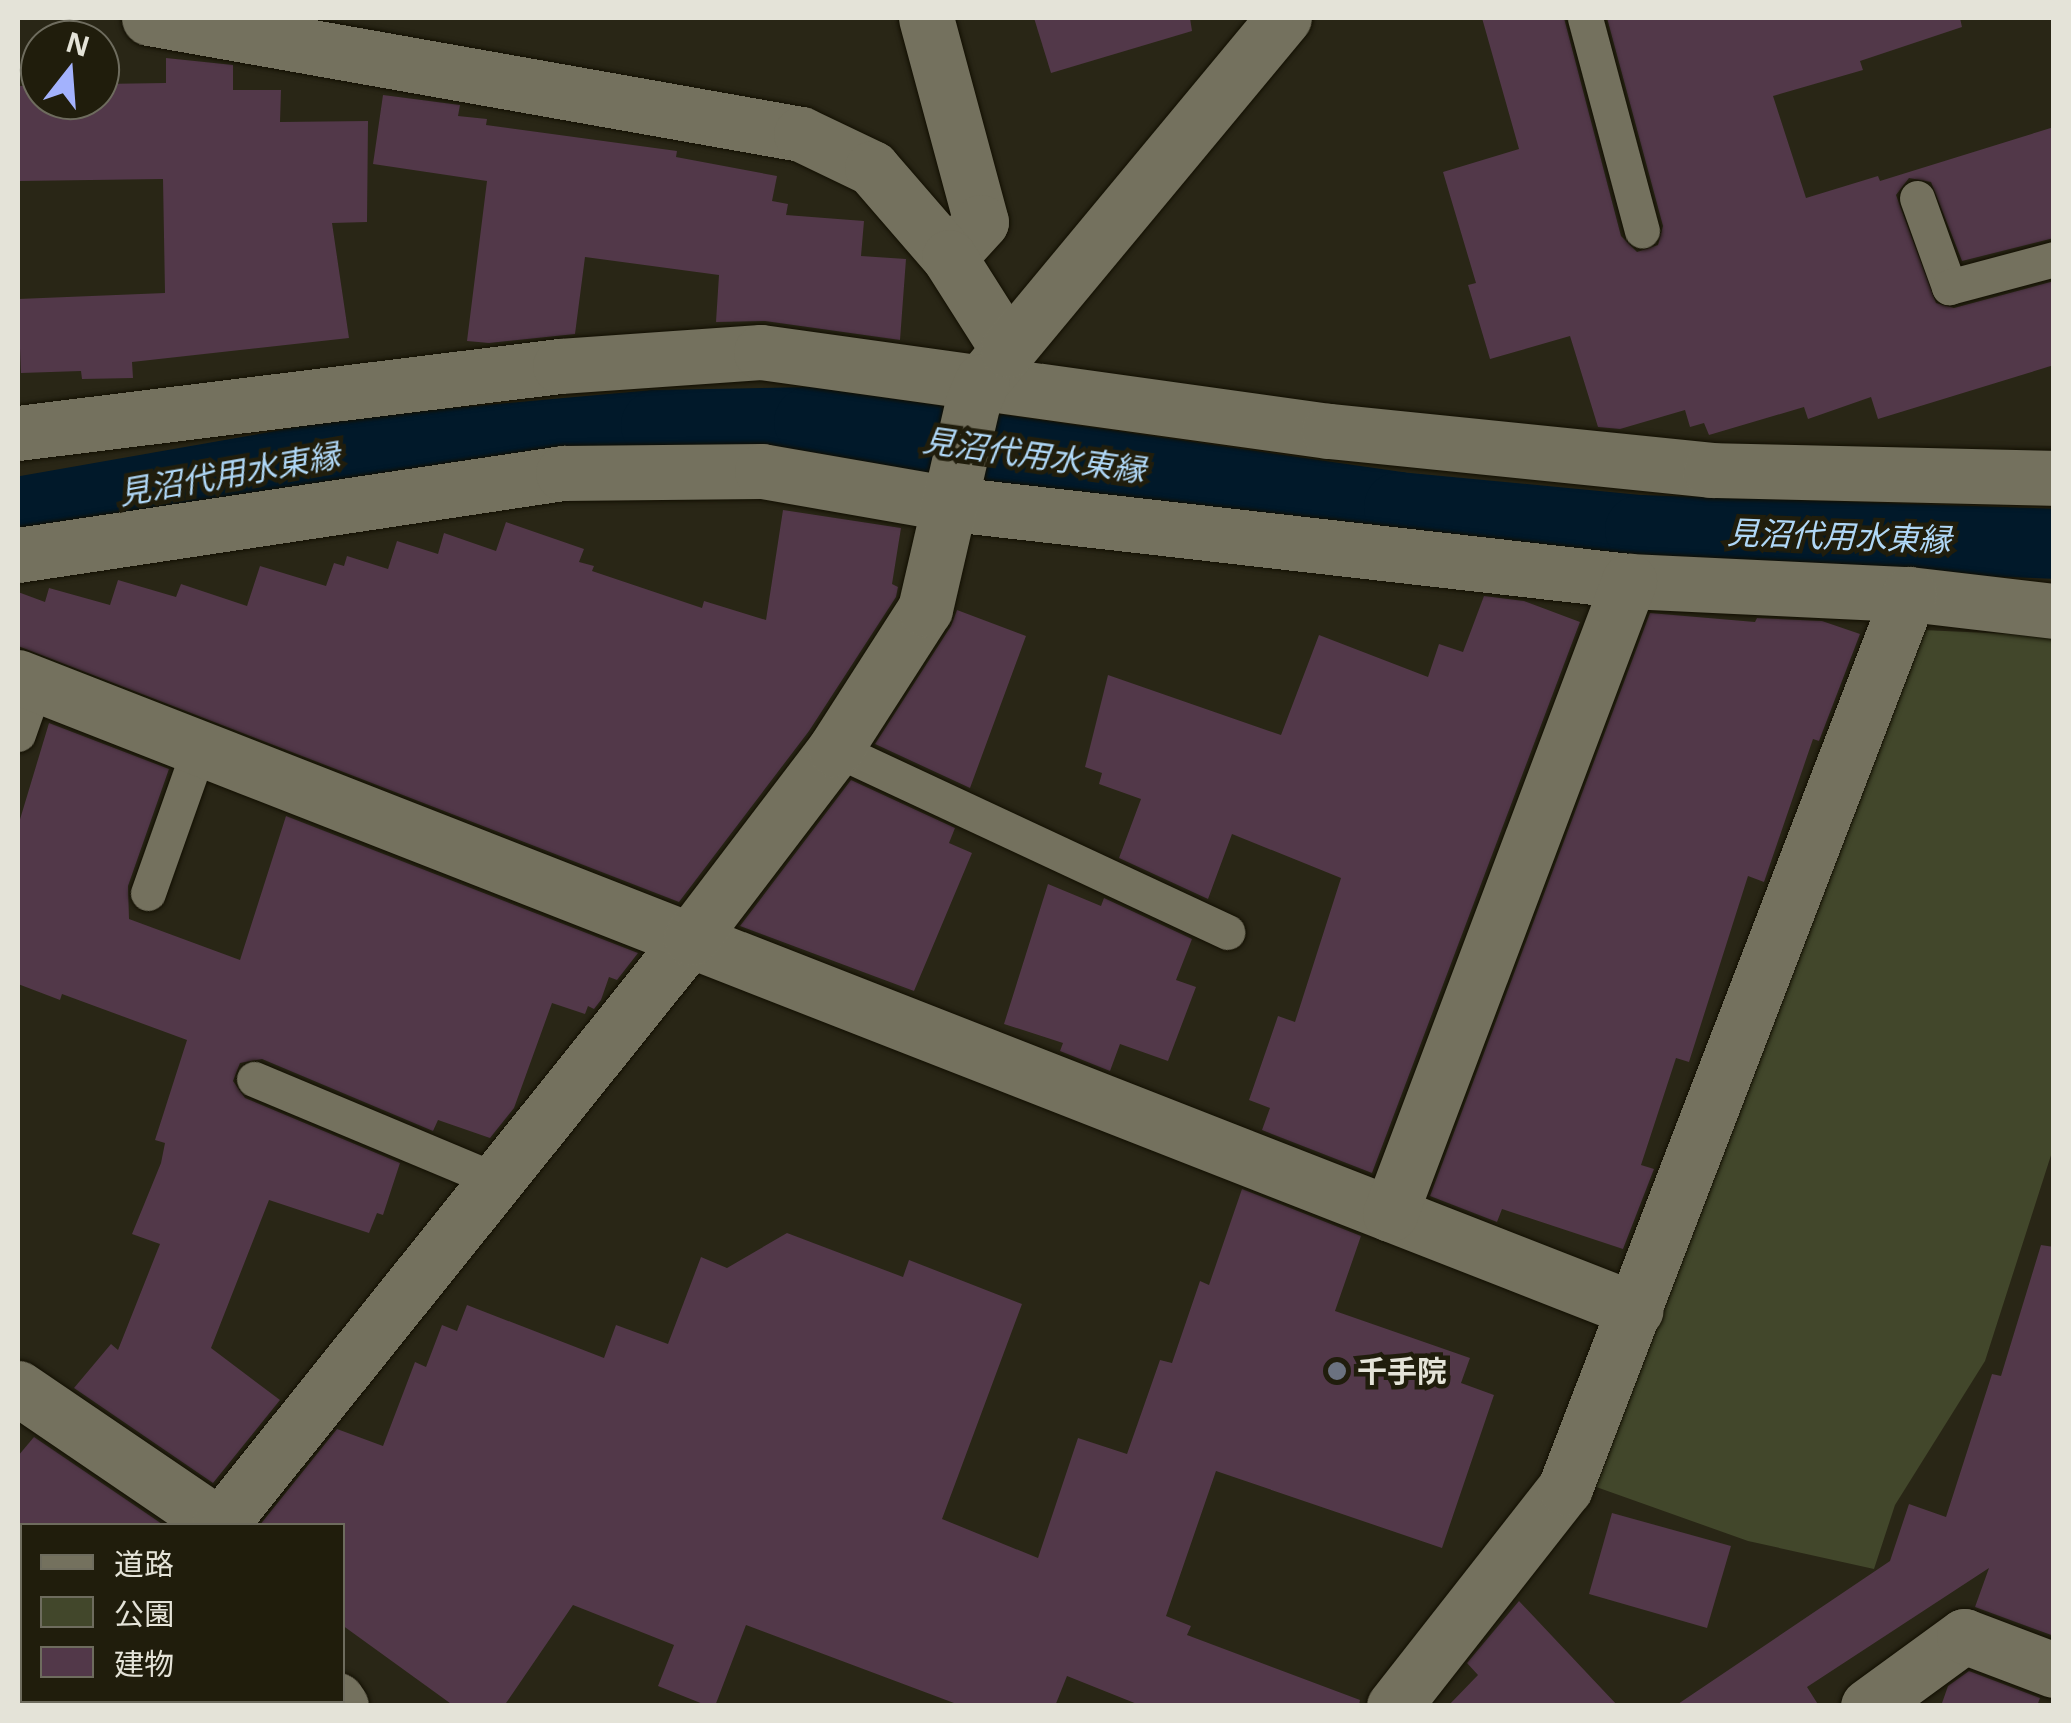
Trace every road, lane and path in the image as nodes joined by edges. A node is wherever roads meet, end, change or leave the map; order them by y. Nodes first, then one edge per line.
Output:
1 (149, 18) edge
2 (926, 18) edge
3 (1284, 18) edge
4 (1585, 18) edge
5 (1917, 198) dead end
6 (1642, 232) dead end
7 (949, 257) junction
8 (2054, 259) edge
9 (987, 379) junction
10 (18, 433) edge
11 (2054, 478) edge
12 (952, 504) junction
13 (18, 556) edge
14 (1629, 581) junction
15 (1910, 594) junction
16 (2054, 611) edge
17 (27, 680) edge
18 (18, 734) edge
19 (200, 746) junction
20 (835, 748) junction
21 (148, 893) dead end
22 (1228, 932) dead end
23 (691, 938) junction
24 (254, 1080) dead end
25 (496, 1180) junction
26 (1390, 1214) junction
27 (1636, 1310) junction
28 (18, 1388) edge
29 (217, 1523) edge
30 (222, 1523) edge
31 (2054, 1670) edge
32 (1394, 1706) edge
33 (1868, 1706) edge

1 - 7 street
2 - 7 street
3 - 9 street
4 - 6 lane
5 - 8 lane
7 - 9 street
9 - 10 street
9 - 11 street
9 - 12 street
12 - 13 street
12 - 14 street
12 - 20 street
14 - 15 street
14 - 26 street
15 - 16 street
15 - 27 street
17 - 18 lane
17 - 19 street
19 - 21 lane
19 - 23 street
20 - 22 lane
20 - 23 street
23 - 25 street
23 - 26 street
24 - 25 lane
25 - 30 street
26 - 27 street
27 - 32 street
28 - 29 street
31 - 33 street

